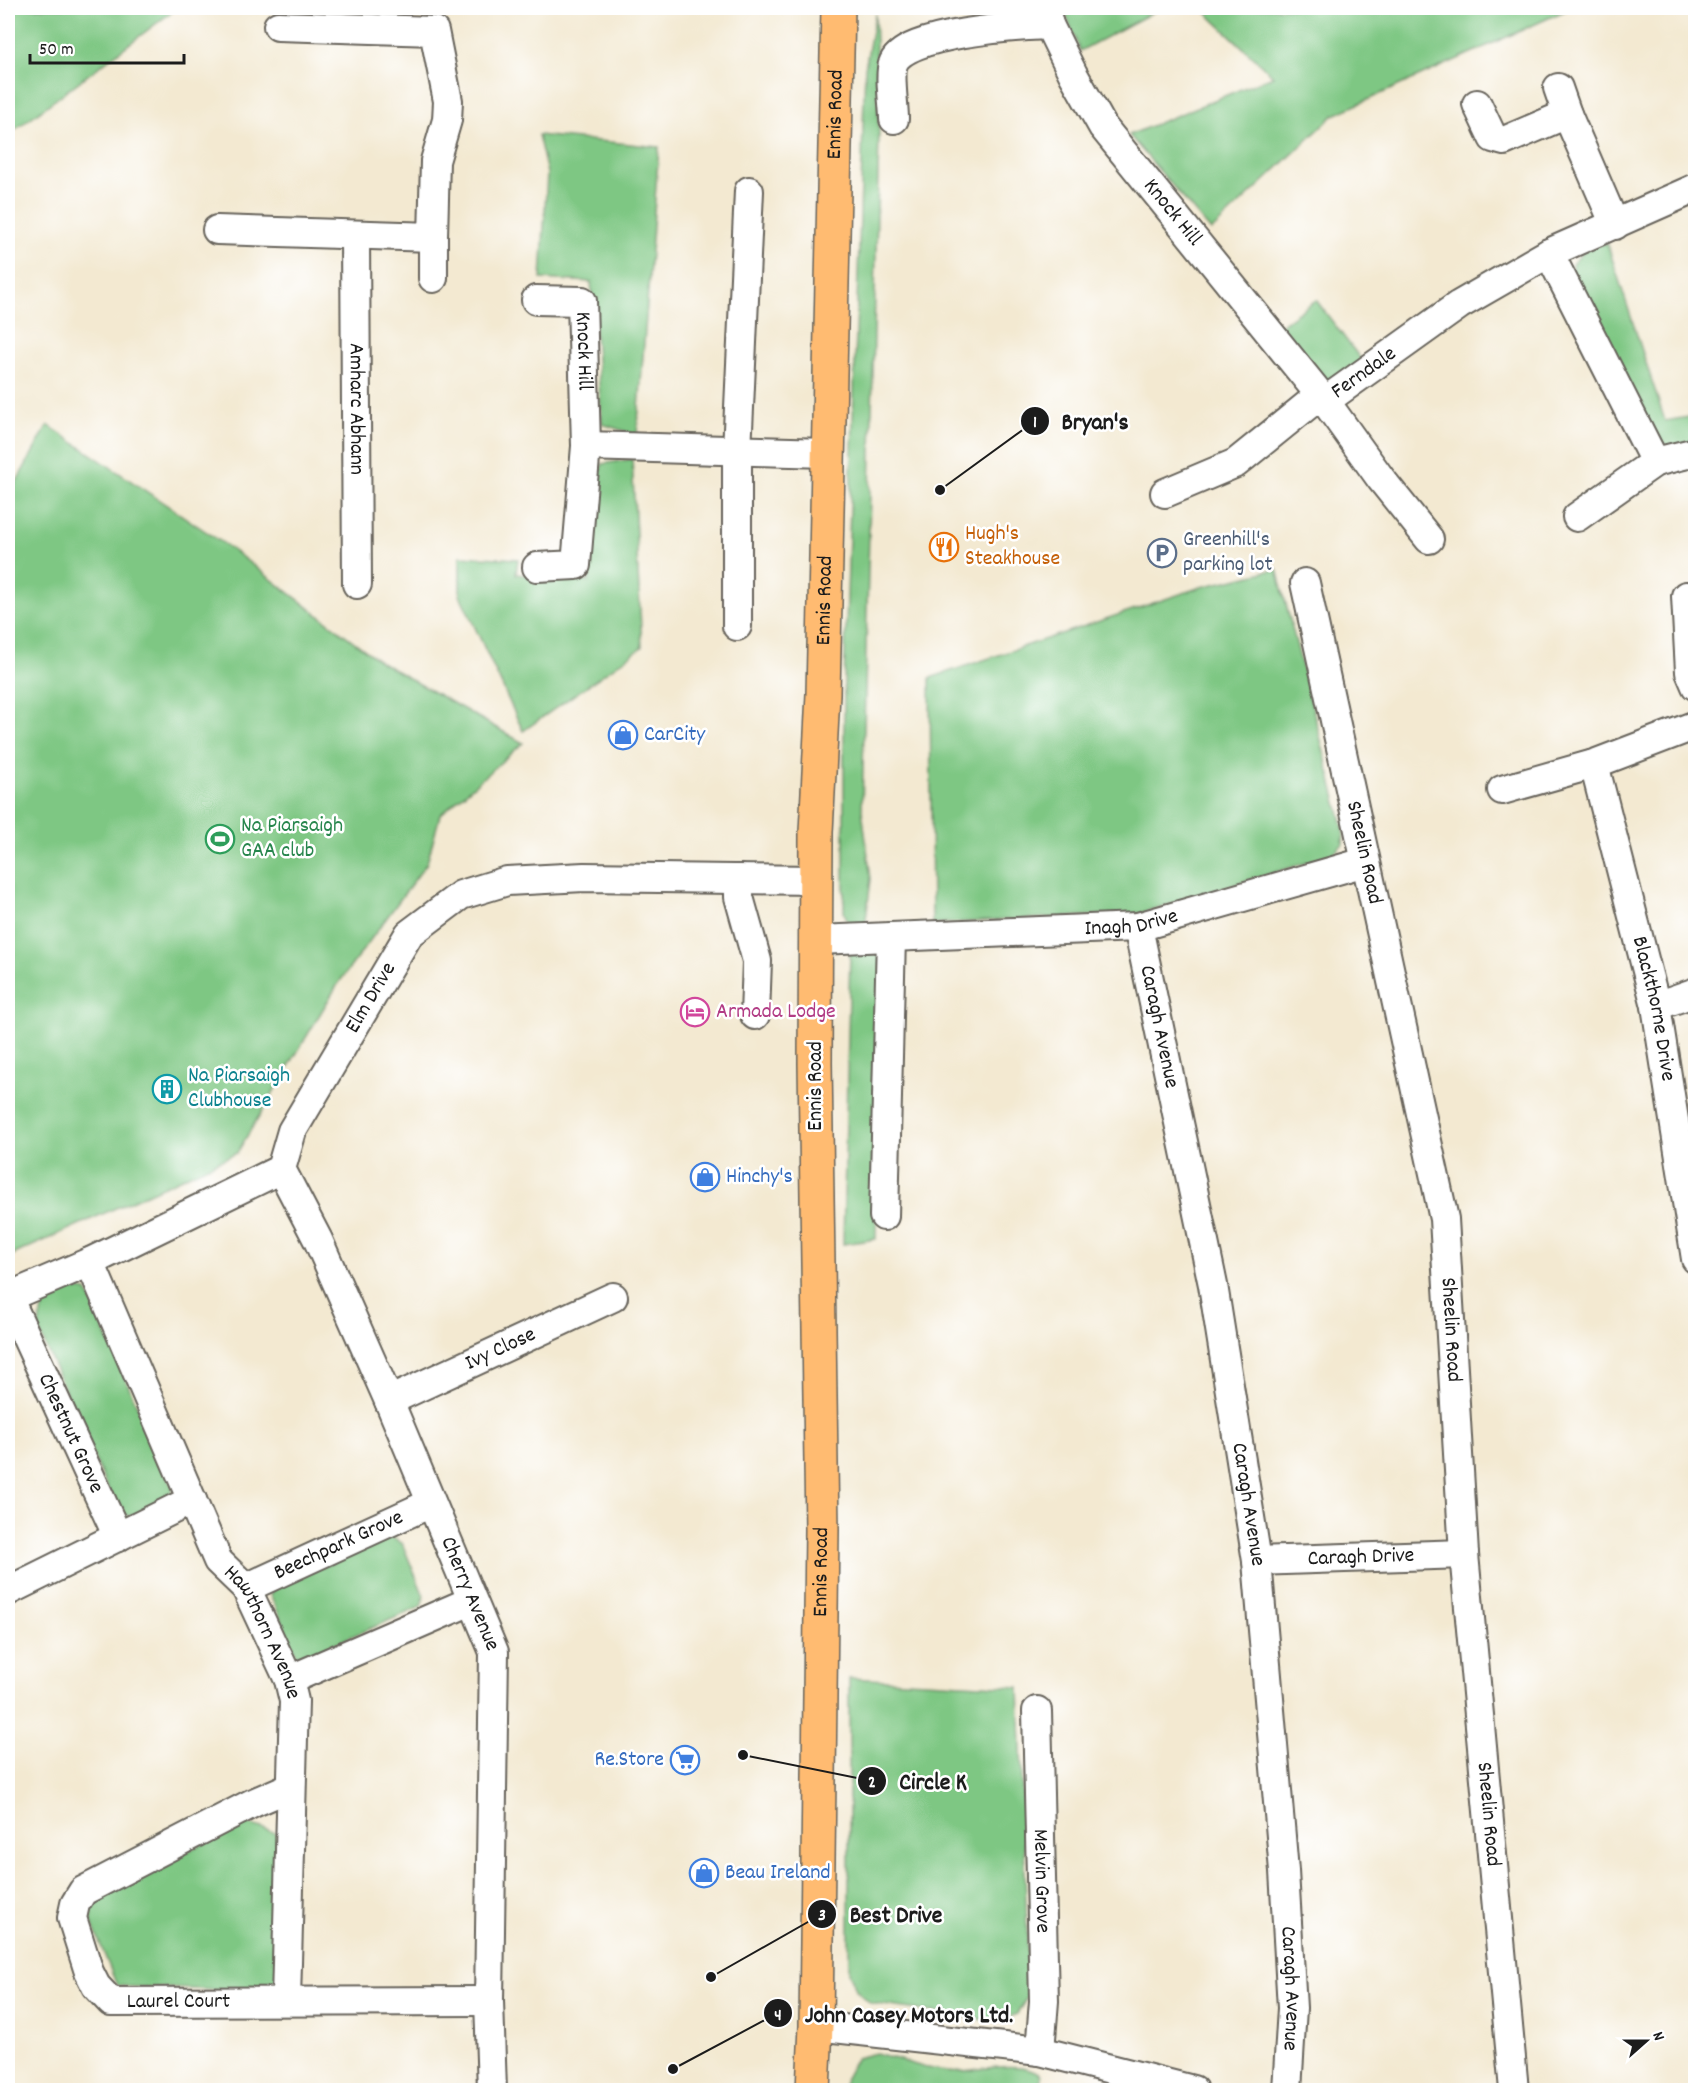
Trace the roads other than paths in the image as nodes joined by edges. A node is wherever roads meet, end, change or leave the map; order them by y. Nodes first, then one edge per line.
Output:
1 (836, 8) edge
2 (1047, 16) edge
3 (435, 19) edge
4 (278, 26) dead end
5 (1558, 88) dead end
6 (1477, 104) dead end
7 (1567, 114) junction
8 (894, 119) dead end
9 (1695, 188) edge
10 (748, 191) dead end
11 (1615, 225) junction
12 (217, 230) dead end
13 (355, 235) junction
14 (433, 237) junction
15 (1549, 253) junction
16 (433, 278) dead end
17 (536, 300) dead end
18 (1323, 398) junction
19 (586, 446) junction
20 (737, 452) junction
21 (1695, 452) edge
22 (827, 453) junction
23 (1655, 462) junction
24 (1166, 493) dead end
25 (1577, 517) dead end
26 (1429, 539) dead end
27 (537, 567) dead end
28 (1305, 583) dead end
29 (357, 584) dead end
30 (1686, 596) dead end
31 (737, 626) dead end
32 (1695, 686) edge
33 (1695, 725) edge
34 (1594, 764) junction
35 (1502, 790) dead end
36 (1365, 862) junction
37 (739, 879) junction
38 (816, 880) junction
39 (1138, 927) junction
40 (891, 937) junction
41 (817, 940) junction
42 (1695, 992) edge
43 (1656, 1006) junction
44 (755, 1015) dead end
45 (281, 1169) junction
46 (884, 1216) dead end
47 (1695, 1258) edge
48 (90, 1262) junction
49 (8, 1297) edge
50 (614, 1297) dead end
51 (389, 1401) junction
52 (192, 1500) junction
53 (431, 1503) junction
54 (118, 1537) junction
55 (1464, 1554) junction
56 (1257, 1561) junction
57 (246, 1588) junction
58 (8, 1591) edge
59 (471, 1601) junction
60 (289, 1680) junction
61 (1037, 1711) dead end
62 (290, 1788) junction
63 (253, 1803) junction
64 (290, 1833) junction
65 (286, 2000) junction
66 (489, 2001) junction
67 (816, 2026) junction
68 (1040, 2051) junction
69 (492, 2091) edge
70 (813, 2091) edge
71 (1193, 2091) edge
72 (1287, 2091) edge
73 (1514, 2091) edge

1 - 22 main road, Ennis Road
2 - 8 street
2 - 18 street, Knock Hill
3 - 4 street
3 - 14 street
5 - 7 street
6 - 7 street
7 - 11 street
9 - 11 street, Ferndale
10 - 20 street
11 - 15 street, Ferndale
12 - 13 street
13 - 14 street
13 - 29 street, Amharc Abhann
14 - 16 street
15 - 18 street, Ferndale
15 - 23 street
17 - 19 street, Knock Hill
18 - 24 street, Ferndale
18 - 26 street, Ferndale
19 - 20 street
19 - 27 street, Knock Hill
20 - 22 street
20 - 31 street
21 - 23 street
22 - 38 main road, Ennis Road
23 - 25 street
28 - 36 street, Sheelin Road
30 - 32 street
33 - 34 street
34 - 35 street
34 - 43 street, Blackthorne Drive
36 - 39 street, Inagh Drive
36 - 55 street, Sheelin Road
37 - 38 street, Elm Drive
37 - 44 street
37 - 45 street, Elm Drive
38 - 41 main road, Ennis Road
39 - 40 street, Inagh Drive
39 - 56 street, Caragh Avenue
40 - 41 street, Inagh Drive
40 - 46 street
41 - 67 main road, Ennis Road
42 - 43 street
43 - 47 street, Blackthorne Drive
45 - 48 street
45 - 51 street, Cherry Avenue
48 - 49 street
48 - 52 street, Hawthorn Avenue
49 - 54 street, Chestnut Grove
50 - 51 street, Ivy Close
51 - 53 street, Cherry Avenue
52 - 54 street
52 - 57 street, Hawthorn Avenue
53 - 57 street, Beechpark Grove
53 - 59 street, Cherry Avenue
54 - 58 street
55 - 56 street, Caragh Drive
55 - 73 street, Sheelin Road
56 - 72 street, Caragh Avenue
57 - 60 street, Hawthorn Avenue
59 - 60 street
59 - 66 street, Cherry Avenue
60 - 62 street, Hawthorn Avenue
61 - 68 street, Melvin Grove
62 - 63 street, Laurel Court
62 - 64 street, Hawthorn Avenue
63 - 64 street
63 - 65 street, Laurel Court
64 - 65 street, Hawthorn Avenue
65 - 66 street, Laurel Court
66 - 69 street, Cherry Avenue
67 - 68 street
67 - 70 main road, Ennis Road
68 - 71 street

